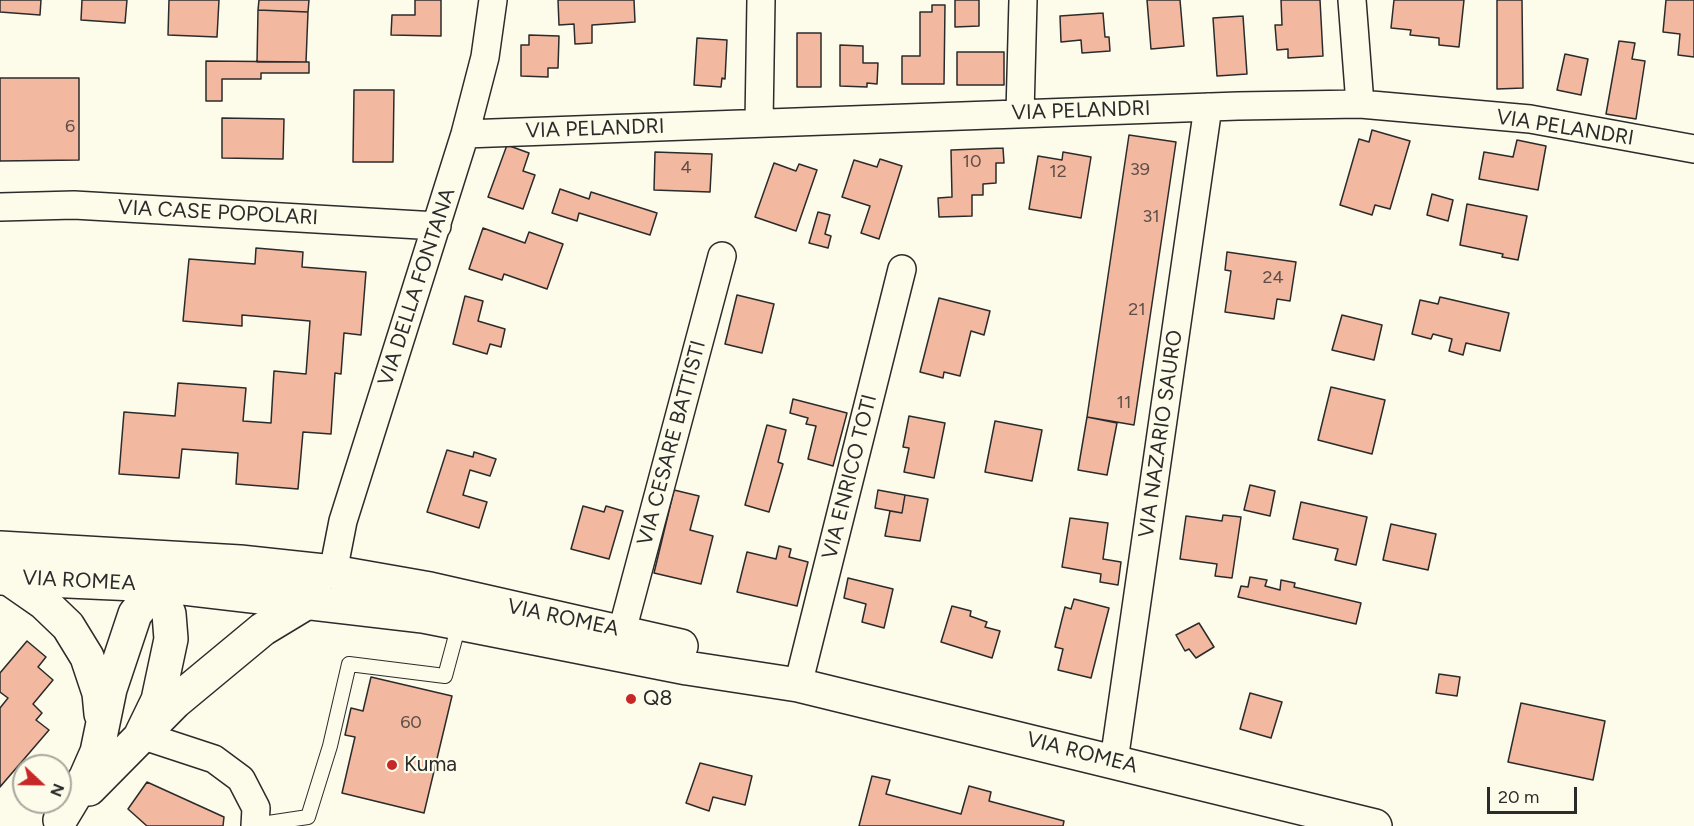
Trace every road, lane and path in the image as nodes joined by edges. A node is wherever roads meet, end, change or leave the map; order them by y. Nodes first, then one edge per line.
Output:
1 (493, 0) edge
2 (761, 0) edge
3 (1023, 0) edge
4 (1352, 0) edge
5 (1360, 104) junction
6 (1208, 107) junction
7 (1020, 114) junction
8 (759, 123) junction
9 (465, 134) junction
10 (1694, 149) edge
11 (0, 207) edge
12 (437, 226) junction
13 (722, 256) dead end
14 (902, 269) dead end
15 (111, 553) junction
16 (285, 566) junction
17 (3, 568) edge
18 (333, 572) junction
19 (158, 585) junction
20 (217, 591) junction
21 (306, 603) junction
22 (396, 612) junction
23 (459, 624) junction
24 (622, 630) junction
25 (793, 684) junction
26 (103, 726) junction
27 (141, 735) junction
28 (1114, 761) junction
29 (58, 823) edge
30 (255, 825) edge
31 (1375, 826) edge

1 - 9 street, VIA DELLA FONTANA
2 - 8 street
3 - 7 street
4 - 5 street
5 - 6 street, VIA PELANDRI
5 - 10 street, VIA PELANDRI
6 - 7 street, VIA PELANDRI
6 - 28 street, VIA NAZARIO SAURO
7 - 8 street, VIA PELANDRI
8 - 9 street, VIA PELANDRI
9 - 12 street, VIA DELLA FONTANA
11 - 12 street, VIA CASE POPOLARI
12 - 18 street, VIA DELLA FONTANA
13 - 24 street, VIA CESARE BATTISTI
14 - 25 street, VIA ENRICO TOTI
15 - 16 main road, VIA ROMEA
15 - 17 main road, VIA ROMEA
15 - 19 main road, VIA ROMEA
16 - 18 main road, VIA ROMEA
16 - 19 main road, VIA ROMEA
17 - 19 main road, VIA ROMEA
17 - 26 main road
18 - 20 main road, VIA ROMEA
18 - 21 main road
18 - 22 main road, VIA ROMEA
18 - 24 main road, VIA ROMEA
19 - 20 main road, VIA ROMEA
19 - 26 main road
19 - 27 main road
20 - 21 main road, VIA ROMEA
21 - 22 main road, VIA ROMEA
21 - 27 main road
22 - 23 main road, VIA ROMEA
23 - 25 main road, VIA ROMEA
23 - 30 lane
24 - 25 main road, VIA ROMEA
25 - 28 main road, VIA ROMEA
26 - 29 main road
27 - 29 main road
27 - 30 street
28 - 31 main road, VIA ROMEA

